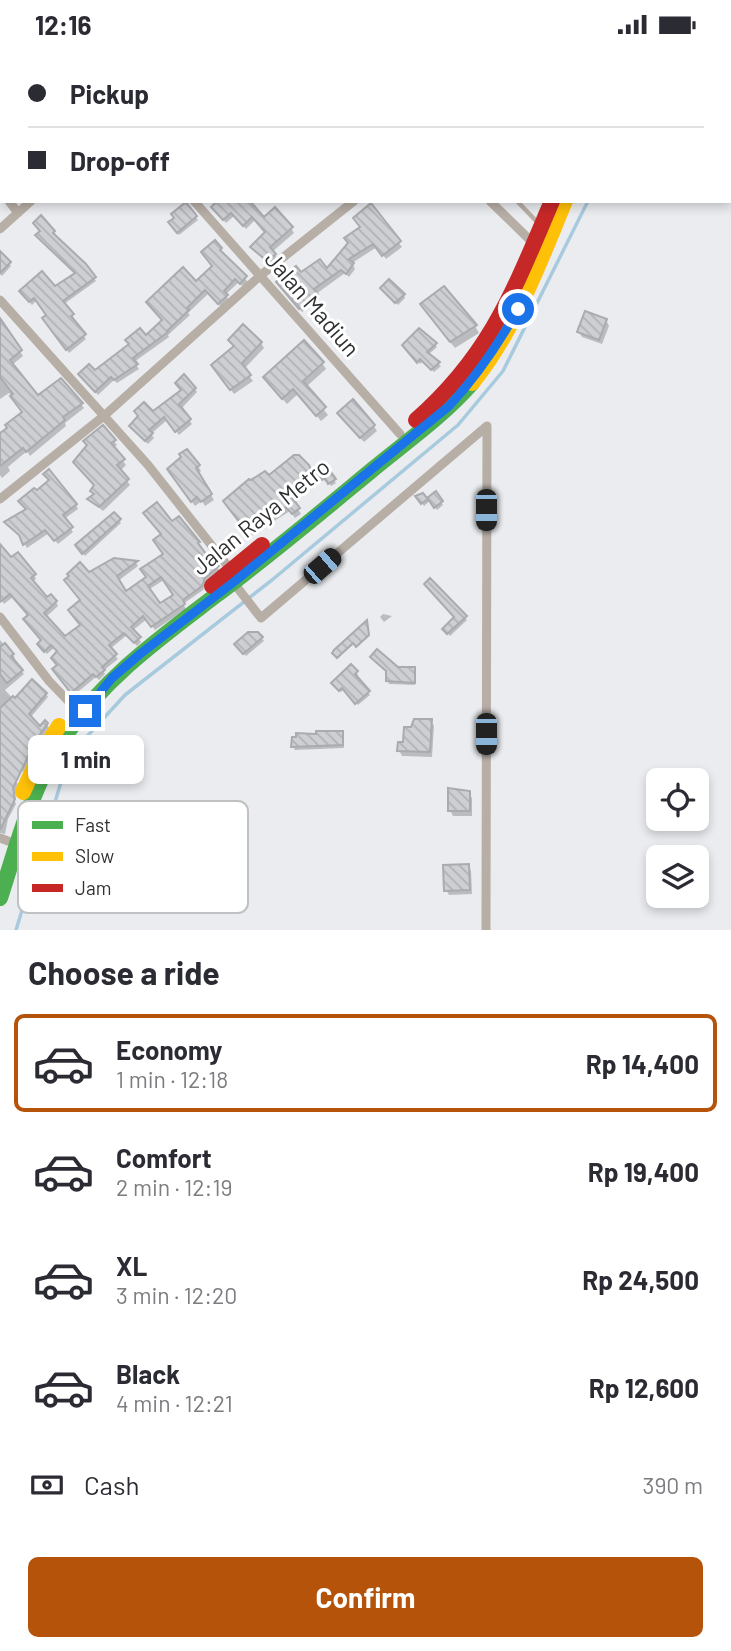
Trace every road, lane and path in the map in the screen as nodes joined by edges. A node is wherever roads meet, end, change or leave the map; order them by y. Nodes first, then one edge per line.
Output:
1 (10, 203) edge
2 (29, 203) edge
3 (196, 203) edge
4 (351, 203) edge
5 (492, 203) edge
6 (519, 203) edge
7 (552, 203) edge
8 (564, 203) edge
9 (18, 213) junction
10 (0, 229) edge
11 (547, 229) junction
12 (539, 247) junction
13 (261, 275) junction
14 (0, 300) edge
15 (105, 415) junction
16 (400, 434) junction
17 (0, 499) edge
18 (232, 576) junction
19 (0, 617) edge
20 (74, 707) junction
21 (19, 801) edge
22 (32, 801) edge
23 (18, 805) edge
24 (4, 840) edge
25 (18, 843) edge
26 (0, 865) edge
27 (0, 898) edge
28 (486, 930) edge

1 - 9 street
2 - 9 street
3 - 13 street, Jalan Madiun
4 - 13 street
5 - 12 street
6 - 11 lane
7 - 11 highway
8 - 11 highway
9 - 10 street
11 - 12 highway
12 - 16 highway, Jalan Raya Metro
12 - 18 highway
13 - 15 street
13 - 16 street, Jalan Madiun
14 - 15 street
15 - 17 street
15 - 18 street
16 - 18 highway, Jalan Raya Metro
18 - 20 highway, Jalan Raya Metro
18 - 22 highway
18 - 28 street
19 - 20 street
20 - 21 highway, Jalan Raya Metro
23 - 24 highway, Jalan Raya Metro
24 - 26 highway, Jalan Raya Metro
25 - 27 highway

